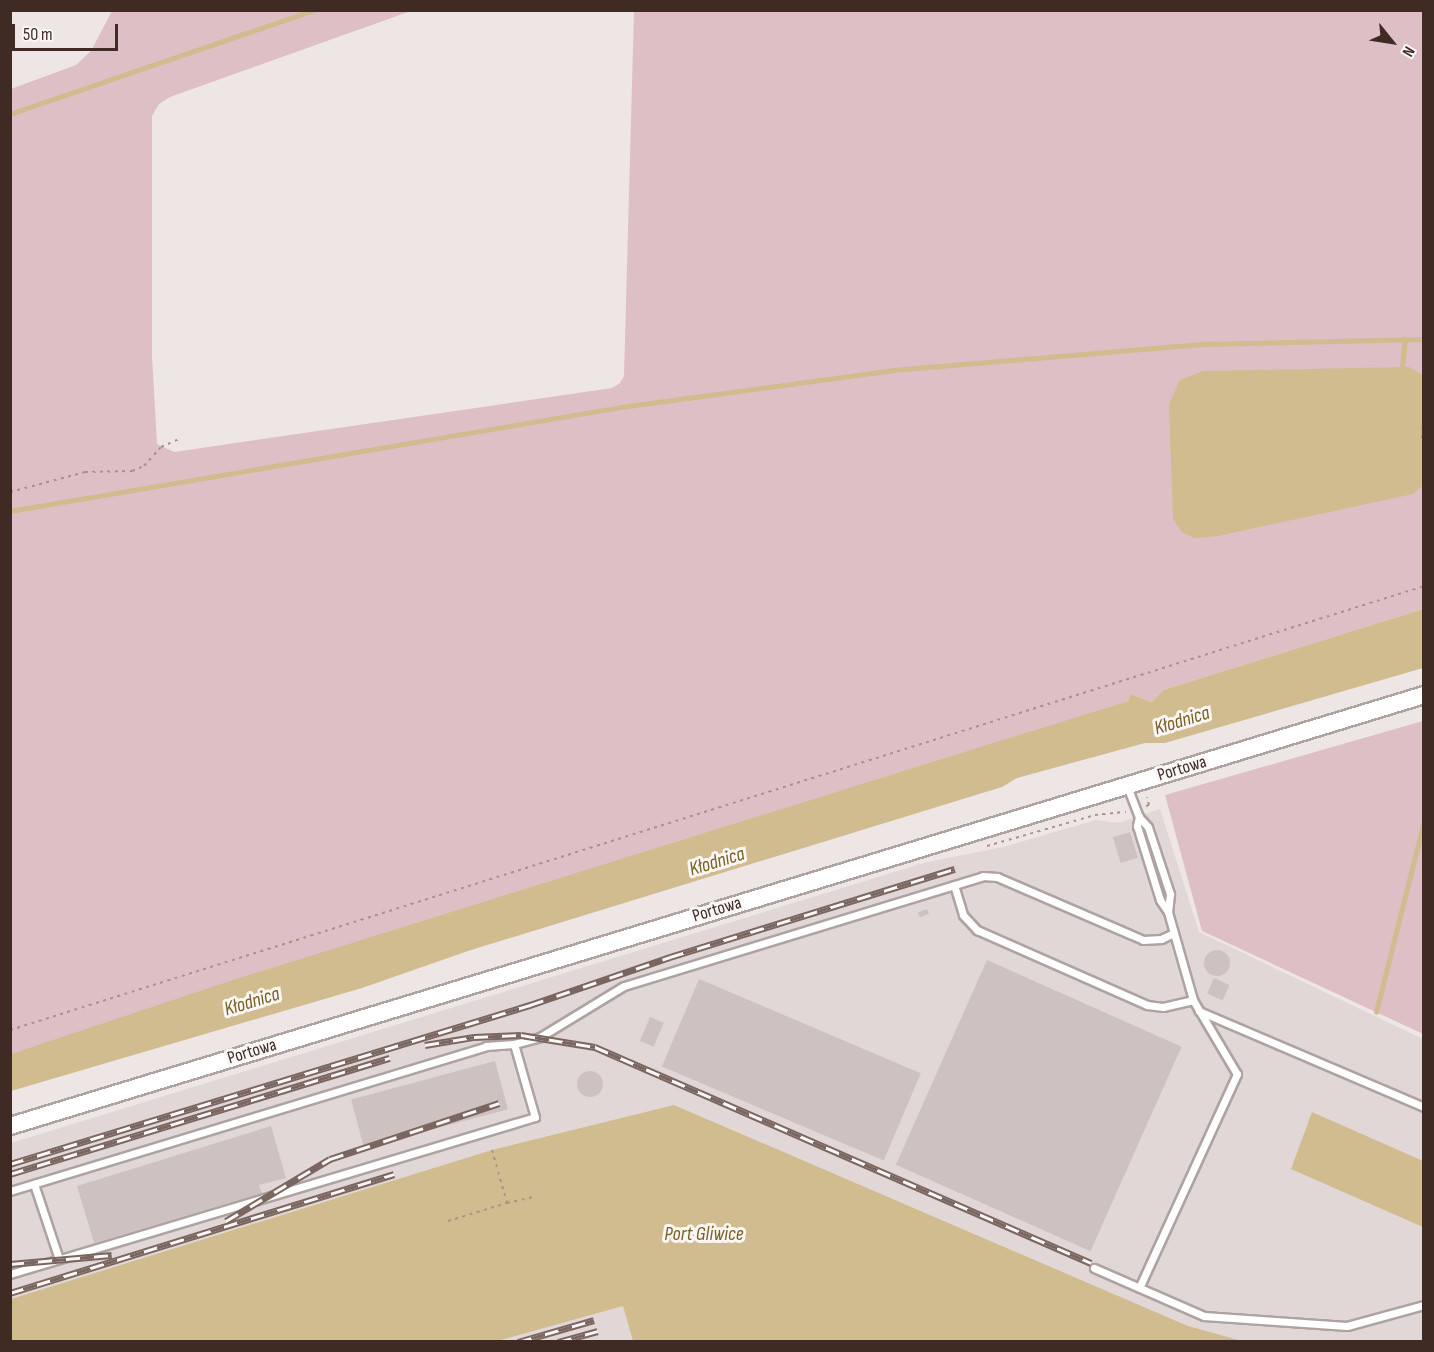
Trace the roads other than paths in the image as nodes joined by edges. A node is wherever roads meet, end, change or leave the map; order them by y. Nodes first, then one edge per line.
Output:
1 (1424, 695) edge
2 (1127, 786) junction
3 (1139, 817) junction
4 (954, 885) junction
5 (1168, 912) junction
6 (1174, 933) junction
7 (1193, 1000) junction
8 (1199, 1011) junction
9 (514, 1044) junction
10 (1424, 1107) edge
11 (10, 1126) edge
12 (34, 1184) junction
13 (10, 1191) edge
14 (59, 1259) junction
15 (1094, 1268) dead end
16 (10, 1274) edge
17 (1139, 1288) junction
18 (1424, 1305) edge

1 - 2 street, Portowa
2 - 3 lane
2 - 11 street, Portowa
3 - 5 lane
3 - 5 lane
4 - 6 lane
4 - 7 lane
4 - 9 lane
5 - 6 lane
6 - 7 lane
7 - 8 lane
8 - 10 lane
8 - 17 lane
9 - 12 lane
9 - 14 lane
12 - 13 lane
12 - 14 lane
14 - 16 lane
15 - 17 lane
17 - 18 lane

